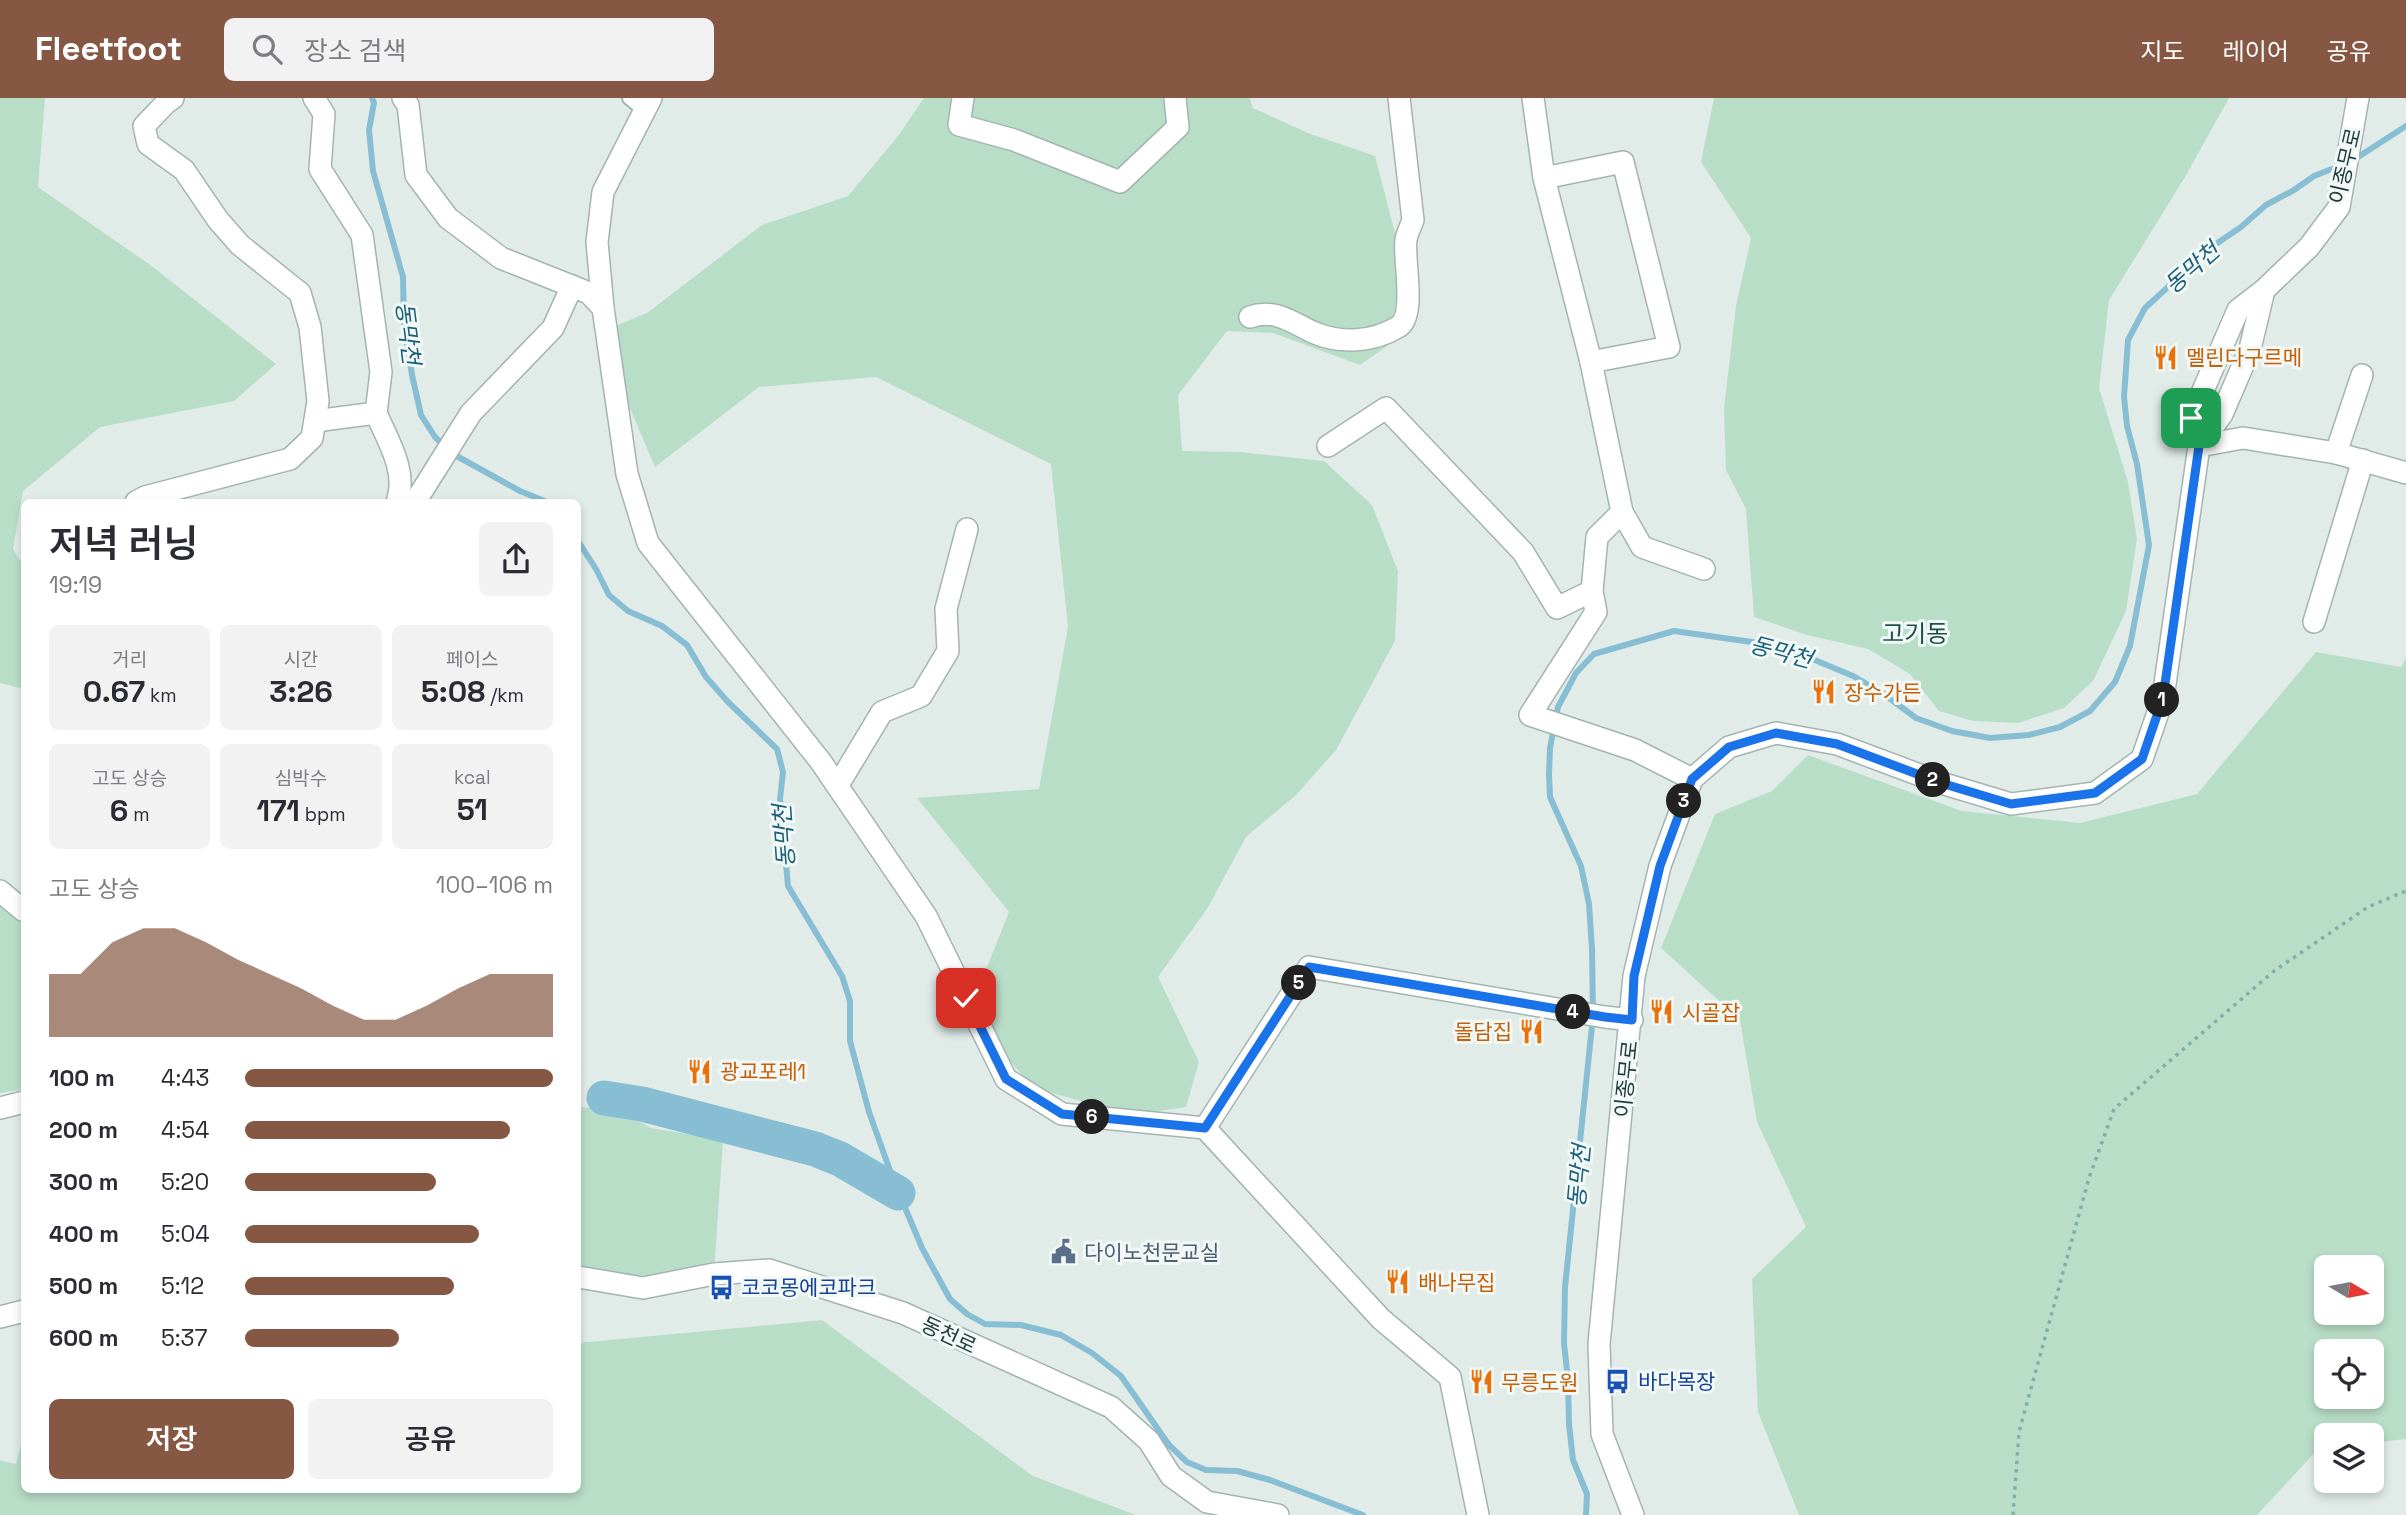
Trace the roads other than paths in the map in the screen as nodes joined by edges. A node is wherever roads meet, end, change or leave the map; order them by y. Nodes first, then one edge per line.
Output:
1 (173, 98) edge
2 (402, 98) edge
3 (963, 98) edge
4 (1175, 98) edge
5 (1399, 98) edge
6 (1533, 98) edge
7 (2358, 98) edge
8 (642, 102) edge
9 (325, 103) edge
10 (1544, 178) junction
11 (572, 286) junction
12 (603, 308) junction
13 (1250, 317) dead end
14 (1591, 362) junction
15 (2362, 375) dead end
16 (376, 413) junction
17 (315, 421) junction
18 (1328, 446) dead end
19 (2199, 446) junction
20 (2336, 453) junction
21 (2363, 460) junction
22 (2406, 473) edge
23 (141, 499) edge
24 (398, 499) edge
25 (417, 499) edge
26 (1622, 512) junction
27 (967, 529) dead end
28 (1704, 569) dead end
29 (1592, 591) junction
30 (2314, 622) dead end
31 (1692, 779) junction
32 (838, 785) junction
33 (0, 891) edge
34 (21, 908) edge
35 (1632, 1020) junction
36 (21, 1103) edge
37 (0, 1108) edge
38 (1205, 1128) junction
39 (581, 1278) edge
40 (21, 1312) edge
41 (0, 1317) edge
42 (1278, 1515) edge
43 (1478, 1515) edge
44 (1633, 1515) edge

1 - 17 street
2 - 11 street
3 - 4 street
5 - 13 street
6 - 10 street
7 - 19 street, 이종무로
8 - 12 street
9 - 16 street
10 - 14 street
10 - 14 street
11 - 12 street
11 - 25 street
12 - 32 street
14 - 26 street
15 - 20 street
16 - 17 street
16 - 24 street
17 - 23 street
18 - 29 street
19 - 20 street
19 - 31 street, 이종무로
20 - 21 street
21 - 22 street
21 - 30 street
26 - 28 street
26 - 29 street
27 - 32 street
29 - 31 street
31 - 35 street, 이종무로
32 - 38 street
33 - 34 street
35 - 38 street
35 - 44 street, 이종무로
36 - 37 street
38 - 43 street
39 - 42 street, 동천로
40 - 41 street

